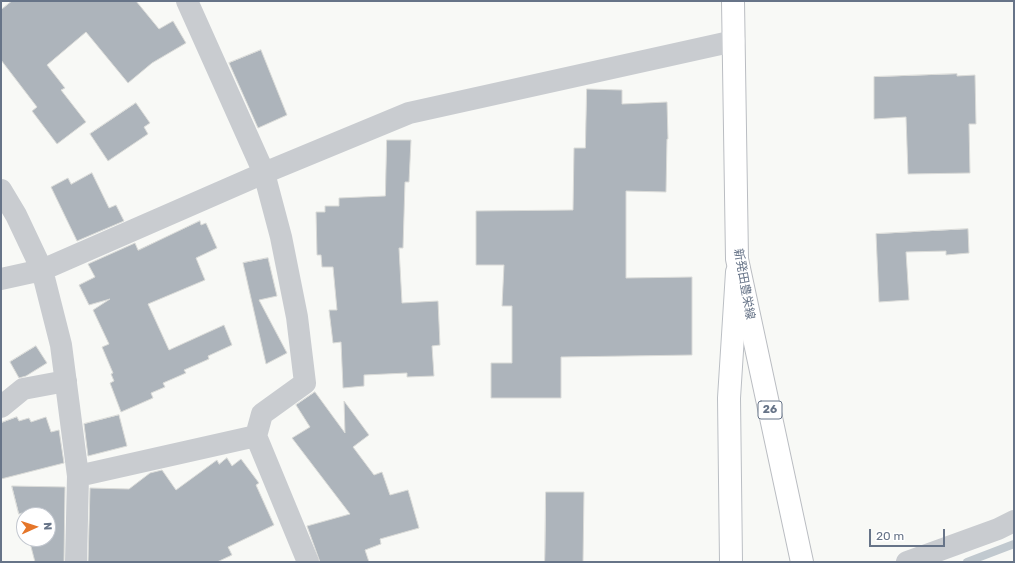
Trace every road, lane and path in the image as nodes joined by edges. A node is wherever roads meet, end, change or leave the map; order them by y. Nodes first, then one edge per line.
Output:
1 (187, 1) edge
2 (733, 1) edge
3 (734, 40) junction
4 (264, 173) junction
5 (1, 190) edge
6 (737, 259) junction
7 (42, 270) junction
8 (1, 279) edge
9 (66, 381) junction
10 (1, 407) edge
11 (256, 436) junction
12 (78, 476) junction
13 (1014, 522) edge
14 (76, 562) edge
15 (308, 562) edge
16 (731, 562) edge
17 (802, 562) edge
18 (907, 562) edge

1 - 4 street
2 - 3 main road, 新発田豊栄線 / 26
3 - 4 street
3 - 6 main road, 新発田豊栄線 / 26
4 - 7 street
4 - 11 street
5 - 7 street
6 - 16 main road
6 - 17 main road, 新発田豊栄線 / 26
7 - 8 street
7 - 9 street
9 - 10 street
9 - 12 street
11 - 12 street
11 - 15 street
12 - 14 street
13 - 18 street

